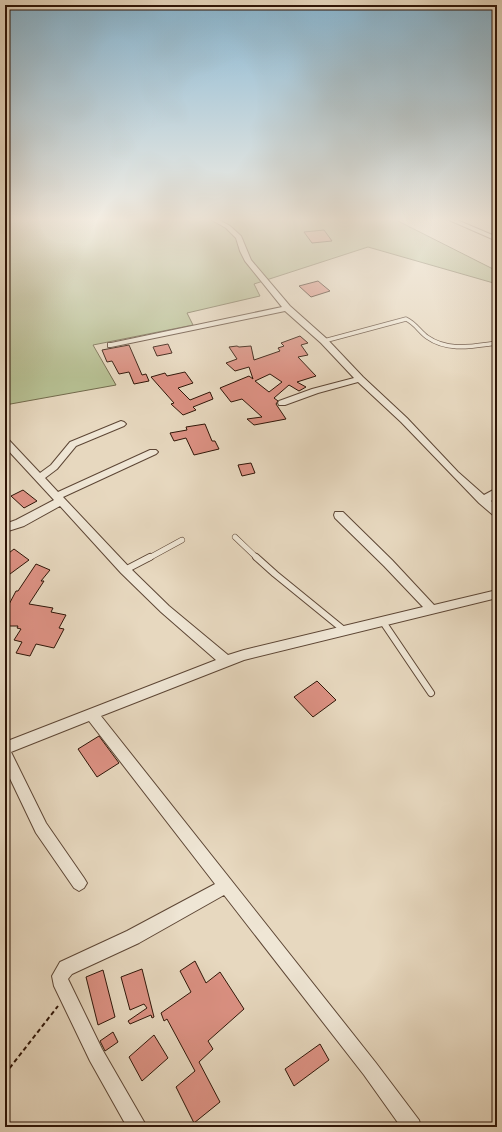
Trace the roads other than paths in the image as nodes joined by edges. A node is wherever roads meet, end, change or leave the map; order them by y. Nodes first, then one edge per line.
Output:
1 (258, 273) edge
2 (287, 308) junction
3 (324, 341) junction
4 (497, 343) edge
5 (111, 345) dead end
6 (360, 379) junction
7 (282, 403) dead end
8 (121, 424) dead end
9 (5, 441) edge
10 (154, 452) dead end
11 (39, 478) junction
12 (497, 491) edge
13 (59, 499) junction
14 (483, 501) junction
15 (497, 512) edge
16 (338, 515) dead end
17 (5, 528) edge
18 (235, 537) dead end
19 (182, 540) dead end
20 (125, 570) junction
21 (497, 594) edge
22 (432, 610) junction
23 (383, 622) junction
24 (345, 631) junction
25 (226, 661) junction
26 (431, 693) dead end
27 (91, 714) junction
28 (5, 748) edge
29 (5, 754) edge
30 (79, 883) dead end
31 (226, 886) junction
32 (138, 1127) edge
33 (412, 1127) edge

1 - 2 street
2 - 3 street
2 - 5 street
3 - 4 lane
3 - 6 street
6 - 7 street
6 - 14 street
8 - 11 street
9 - 11 street
10 - 13 street
11 - 13 street
12 - 14 street
13 - 17 street
13 - 20 street
14 - 15 street
16 - 22 street
18 - 24 lane
19 - 20 lane
20 - 25 street
21 - 22 street
22 - 23 street
23 - 24 street
23 - 26 lane
24 - 25 street
25 - 27 street
27 - 28 street
27 - 31 street
29 - 30 street
31 - 32 street
31 - 33 street

